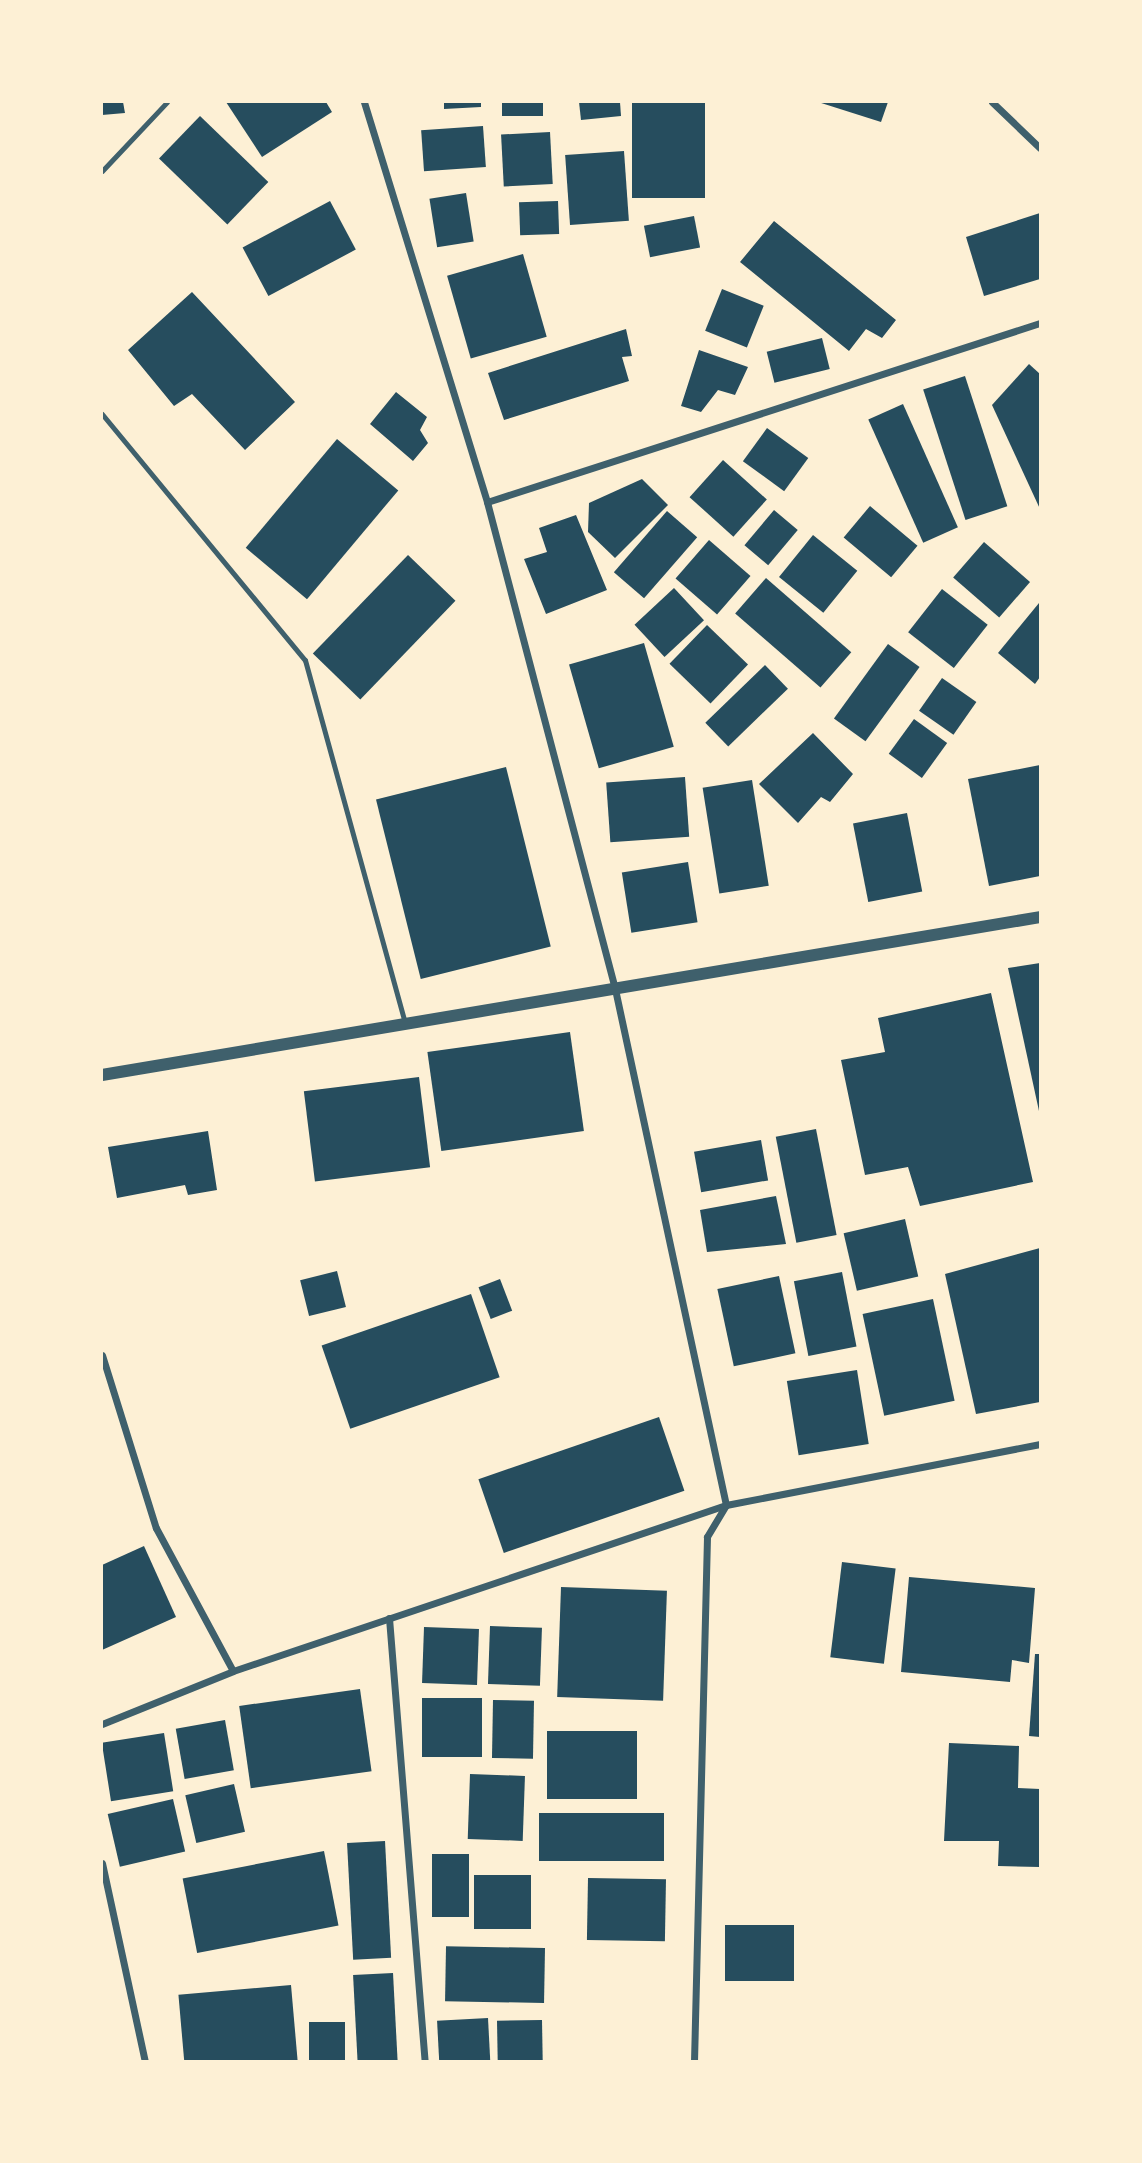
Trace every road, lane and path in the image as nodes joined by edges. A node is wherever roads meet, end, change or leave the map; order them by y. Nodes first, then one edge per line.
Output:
1 (167, 102) edge
2 (364, 102) edge
3 (992, 102) edge
4 (1041, 148) edge
5 (102, 171) edge
6 (1041, 323) edge
7 (102, 414) edge
8 (487, 502) junction
9 (1041, 917) edge
10 (615, 989) junction
11 (405, 1023) junction
12 (102, 1075) edge
13 (102, 1355) edge
14 (1041, 1444) edge
15 (726, 1505) junction
16 (389, 1618) junction
17 (233, 1671) junction
18 (102, 1724) edge
19 (102, 1863) edge
20 (145, 2062) edge
21 (425, 2062) edge
22 (694, 2062) edge

1 - 5 lane
2 - 8 street
3 - 4 street
6 - 8 street
7 - 11 lane
8 - 10 street
9 - 10 street
10 - 11 street
10 - 15 street
11 - 12 street
13 - 17 street
14 - 15 street
15 - 16 street
15 - 22 street
16 - 17 street
16 - 21 street
17 - 18 street
19 - 20 street

